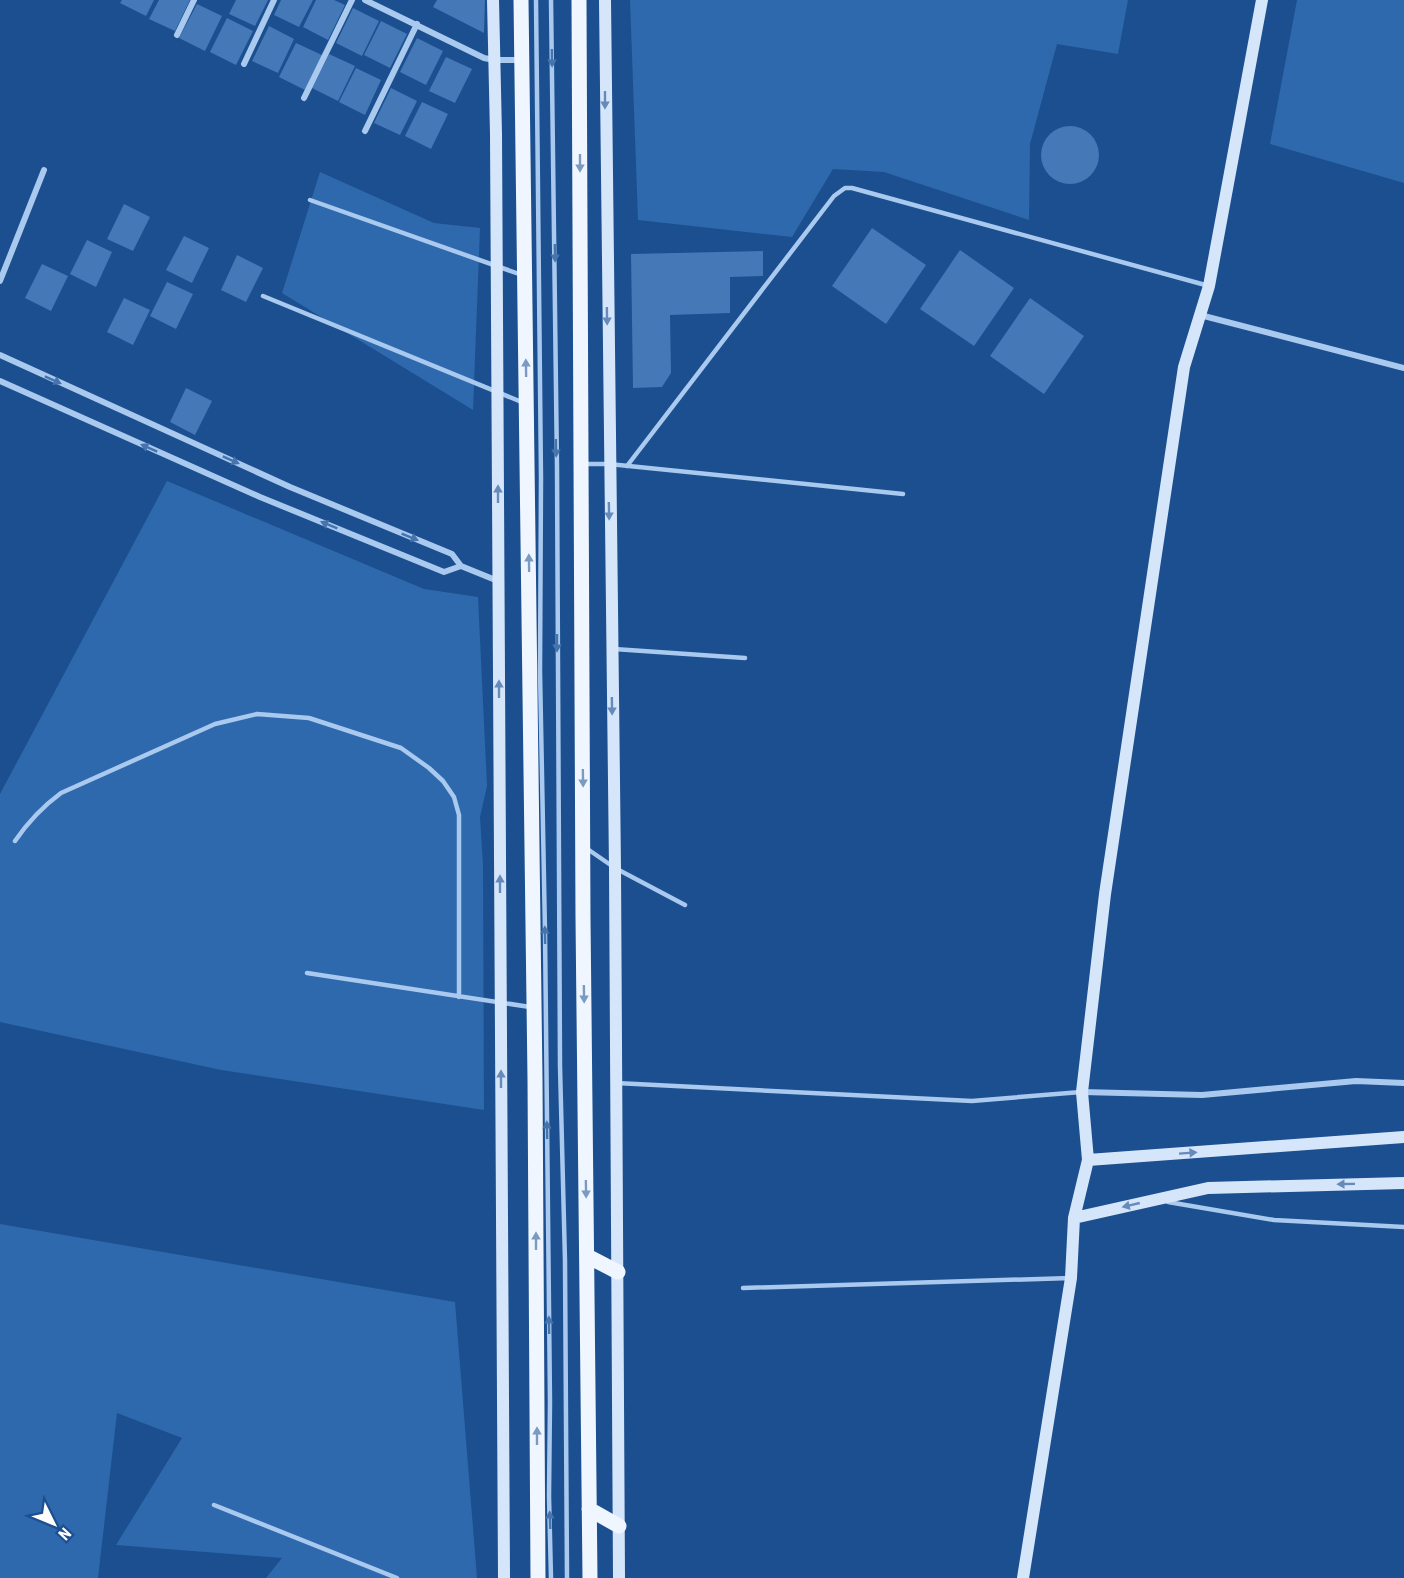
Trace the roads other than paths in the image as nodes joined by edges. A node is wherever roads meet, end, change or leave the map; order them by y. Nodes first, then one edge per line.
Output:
1 (194, 0) edge
2 (274, 0) edge
3 (352, 0) edge
4 (365, 0) edge
5 (493, 0) edge
6 (521, 0) edge
7 (536, 0) edge
8 (551, 0) edge
9 (579, 0) edge
10 (605, 0) edge
11 (1262, 0) edge
12 (417, 24) junction
13 (177, 35) dead end
14 (494, 60) junction
15 (521, 60) junction
16 (244, 63) dead end
17 (304, 98) dead end
18 (365, 131) dead end
19 (45, 170) dead end
20 (310, 200) dead end
21 (496, 267) junction
22 (525, 276) junction
23 (0, 281) edge
24 (1209, 285) junction
25 (263, 296) dead end
26 (1200, 315) junction
27 (0, 356) edge
28 (1404, 368) edge
29 (0, 381) edge
30 (497, 393) junction
31 (526, 404) junction
32 (581, 464) junction
33 (609, 464) junction
34 (627, 466) junction
35 (903, 495) dead end
36 (461, 566) junction
37 (498, 581) junction
38 (611, 648) junction
39 (746, 658) dead end
40 (15, 841) dead end
41 (584, 846) junction
42 (615, 868) junction
43 (685, 905) dead end
44 (308, 973) dead end
45 (459, 997) junction
46 (501, 1004) junction
47 (534, 1008) junction
48 (616, 1083) junction
49 (1404, 1083) edge
50 (1082, 1092) junction
51 (1404, 1137) edge
52 (1088, 1160) junction
53 (1404, 1183) edge
54 (1156, 1200) junction
55 (1074, 1218) junction
56 (1404, 1227) edge
57 (587, 1256) junction
58 (618, 1272) junction
59 (1071, 1278) junction
60 (743, 1288) dead end
61 (214, 1505) dead end
62 (589, 1509) junction
63 (619, 1526) junction
64 (397, 1578) edge
65 (504, 1578) edge
66 (538, 1578) edge
67 (551, 1578) edge
68 (567, 1578) edge
69 (590, 1578) edge
70 (619, 1578) edge
71 (1023, 1578) edge

1 - 13 street
2 - 16 street
3 - 17 street
4 - 12 street
5 - 14 street
6 - 15 main road
67 -> 7 lane
8 -> 68 lane
9 -> 32 main road
10 -> 33 street
11 - 24 street
12 - 14 street
12 - 18 street
14 - 15 street
14 - 21 street
15 - 22 main road
19 - 23 street
20 - 21 lane
21 - 22 lane
21 - 30 street
31 -> 22 main road
24 - 26 street
24 - 34 lane
25 - 30 lane
26 - 28 street
26 - 50 street
27 -> 36 street
36 -> 29 street
30 - 31 lane
37 -> 30 street
47 -> 31 main road
32 - 33 lane
32 -> 41 main road
33 - 34 lane
33 -> 38 street
34 - 35 lane
36 - 37 street
46 -> 37 street
38 - 39 lane
38 -> 42 street
40 - 45 lane
41 - 42 lane
41 -> 57 main road
42 - 43 lane
42 - 48 street
44 - 45 lane
45 - 46 lane
46 - 47 lane
65 -> 46 street
66 -> 47 main road
48 - 50 lane
48 - 58 street
49 - 50 street
50 - 52 street
52 -> 51 street
52 - 55 street
53 -> 54 street
54 -> 55 street
54 - 56 lane
55 - 59 street
57 - 58 main road
57 - 62 main road
58 - 63 street
59 - 60 lane
59 - 71 street
61 - 64 lane
62 - 63 main road
62 - 69 main road
63 - 70 street

